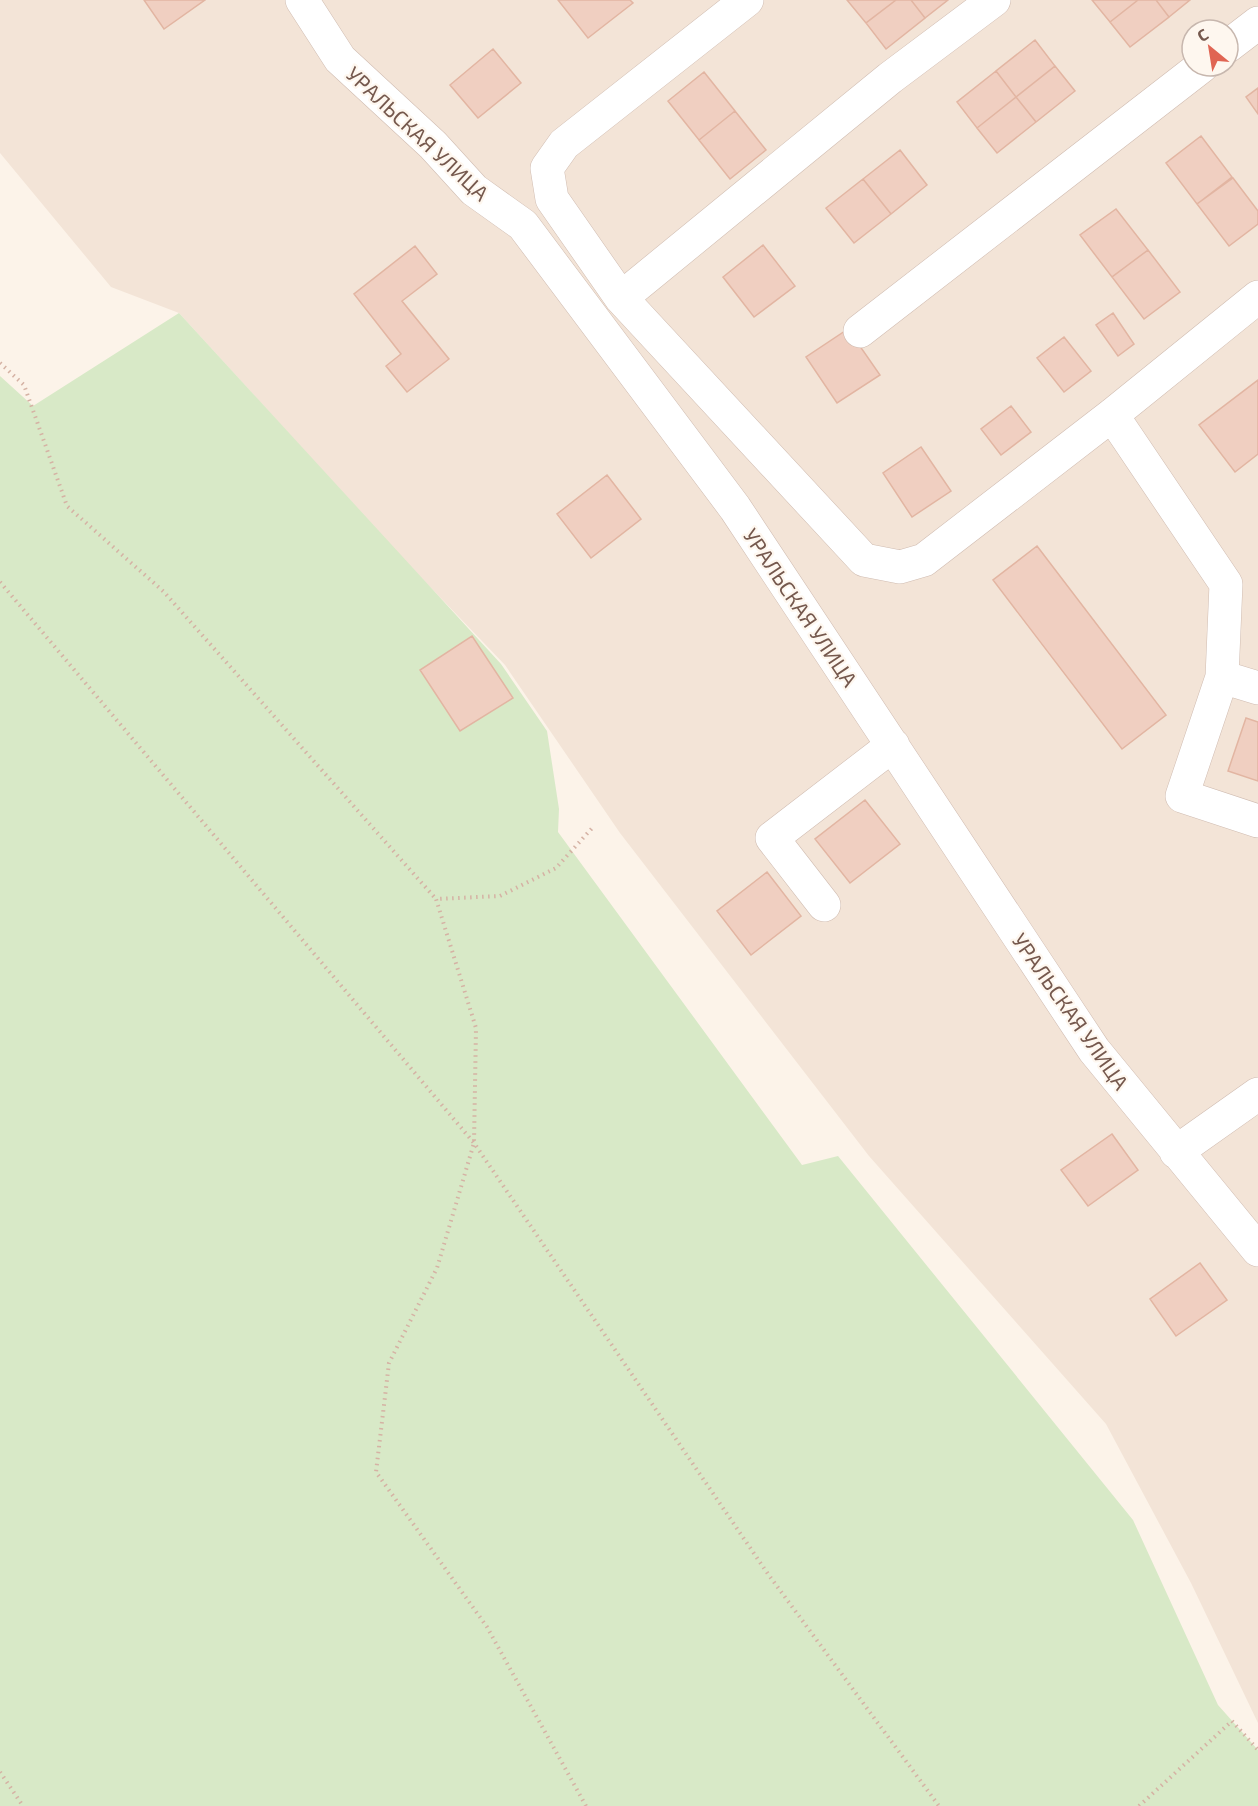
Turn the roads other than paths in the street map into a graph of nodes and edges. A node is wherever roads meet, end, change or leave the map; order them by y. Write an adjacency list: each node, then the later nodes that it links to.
1 (302, 0): 8 (street, УРАЛЬСКАЯ УЛИЦА)
2 (747, 0): 7 (street)
3 (994, 0): 10 (street)
4 (1258, 23): 5 (street)
5 (1240, 37)
6 (1187, 78): 11 (street)
7 (552, 199): 8 (street); 10 (street)
8 (523, 225): 15 (street, УРАЛЬСКАЯ УЛИЦА)
9 (1258, 297): 12 (street)
10 (621, 298): 12 (street)
11 (860, 331)
12 (1112, 415): 13 (street)
13 (1222, 677): 14 (street); 16 (street)
14 (1258, 688)
15 (893, 746): 17 (street); 19 (street, УРАЛЬСКАЯ УЛИЦА)
16 (1258, 821)
17 (824, 905)
18 (1258, 1094): 19 (street)
19 (1176, 1152): 20 (street, УРАЛЬСКАЯ УЛИЦА)
20 (1258, 1250)

